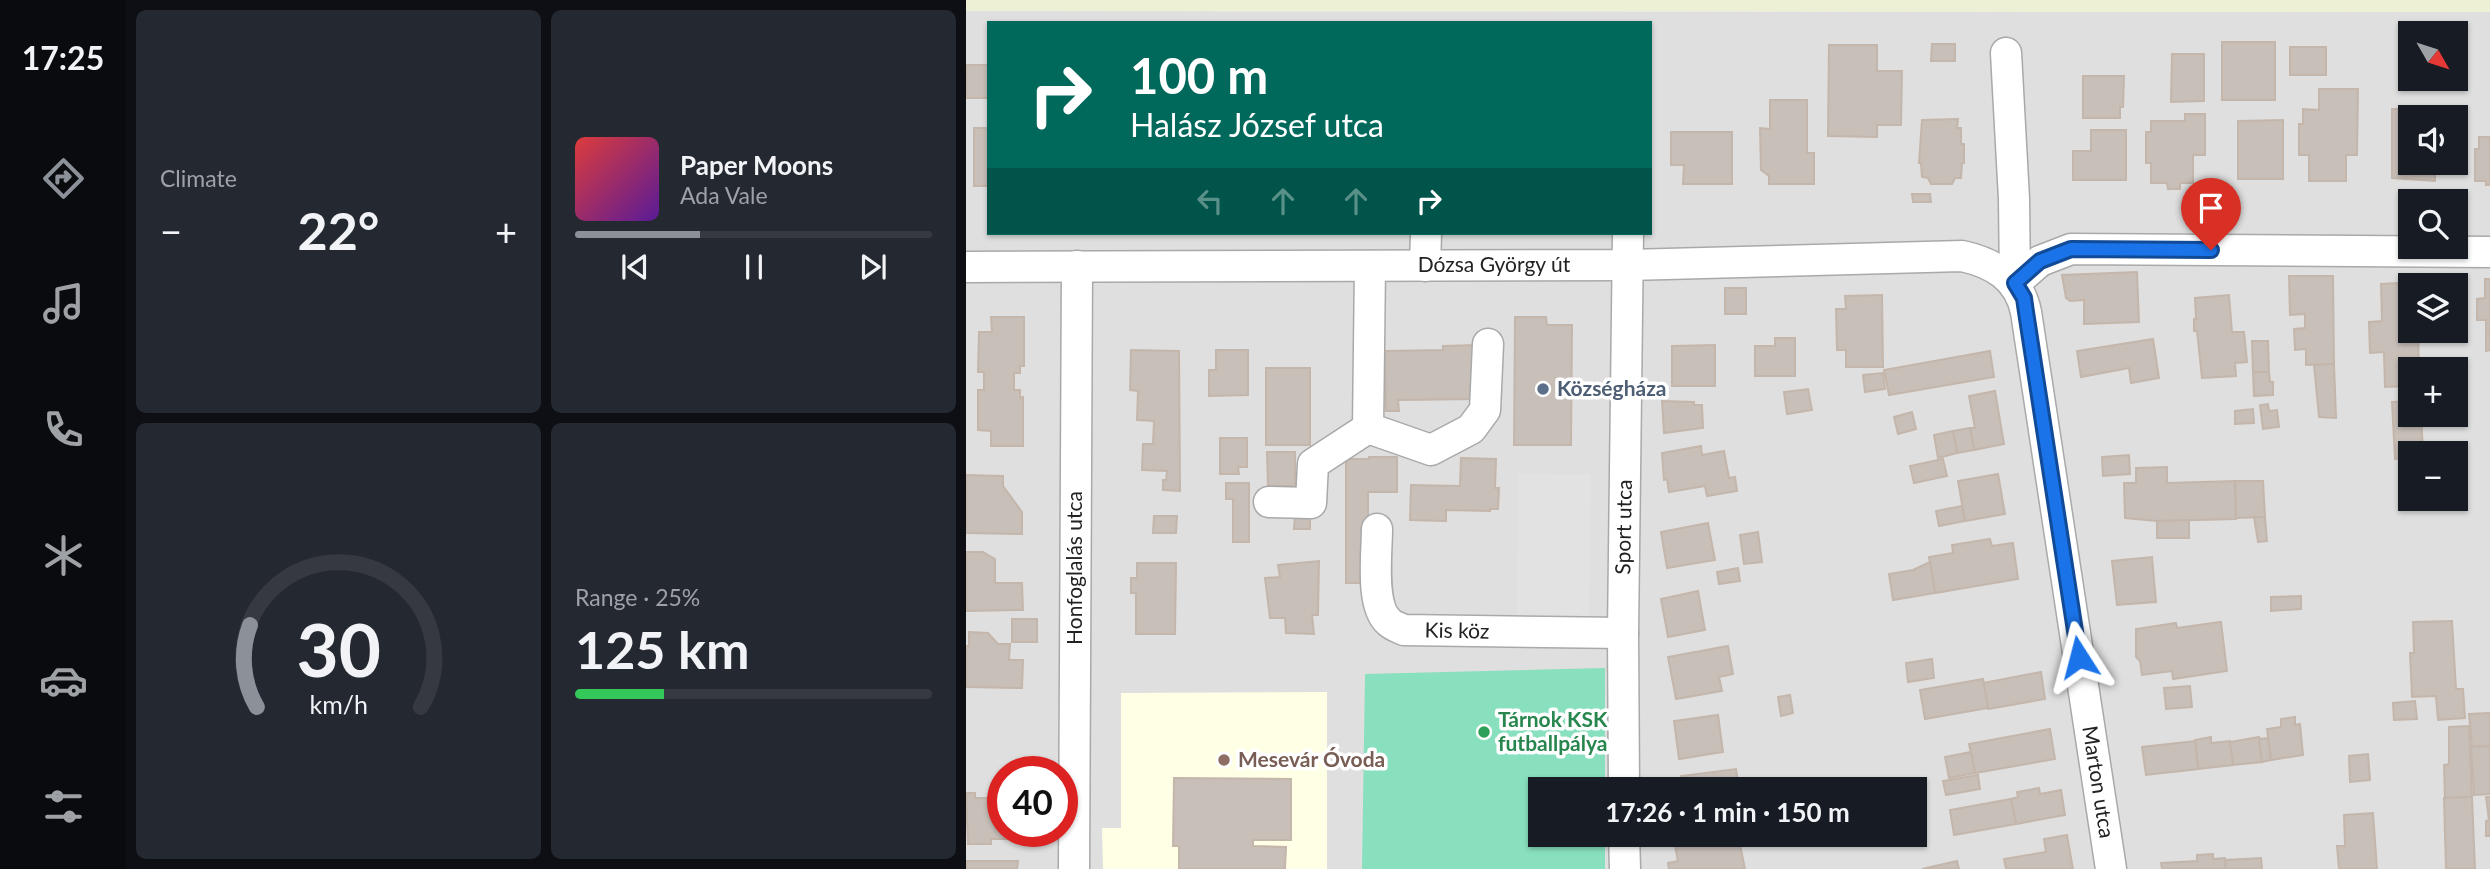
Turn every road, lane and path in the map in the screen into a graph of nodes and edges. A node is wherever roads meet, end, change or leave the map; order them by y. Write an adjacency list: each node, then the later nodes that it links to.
1 (2006, 53): 10 (street, Marton utca)
2 (1426, 235): 6 (street)
3 (1628, 235): 7 (street, Sport utca)
4 (2490, 252): 10 (street)
5 (1370, 265): 6 (street, Dózsa György út); 8 (street, Dózsa György út); 12 (street)
6 (1425, 265): 7 (street, Dózsa György út)
7 (1628, 265): 10 (street, Dózsa György út); 15 (street, Sport utca)
8 (1077, 266): 9 (street, Dózsa György út); 18 (street, Honfoglalás utca)
9 (966, 267)
10 (2015, 283): 20 (street, Marton utca)
11 (1488, 344): 12 (street)
12 (1368, 428): 13 (street)
13 (1269, 502)
14 (1377, 529): 15 (street, Kis köz)
15 (1623, 633): 16 (street, Sport utca)
16 (1624, 777)
17 (1625, 847): 19 (street)
18 (1074, 869)
19 (1625, 869)
20 (2111, 869)

